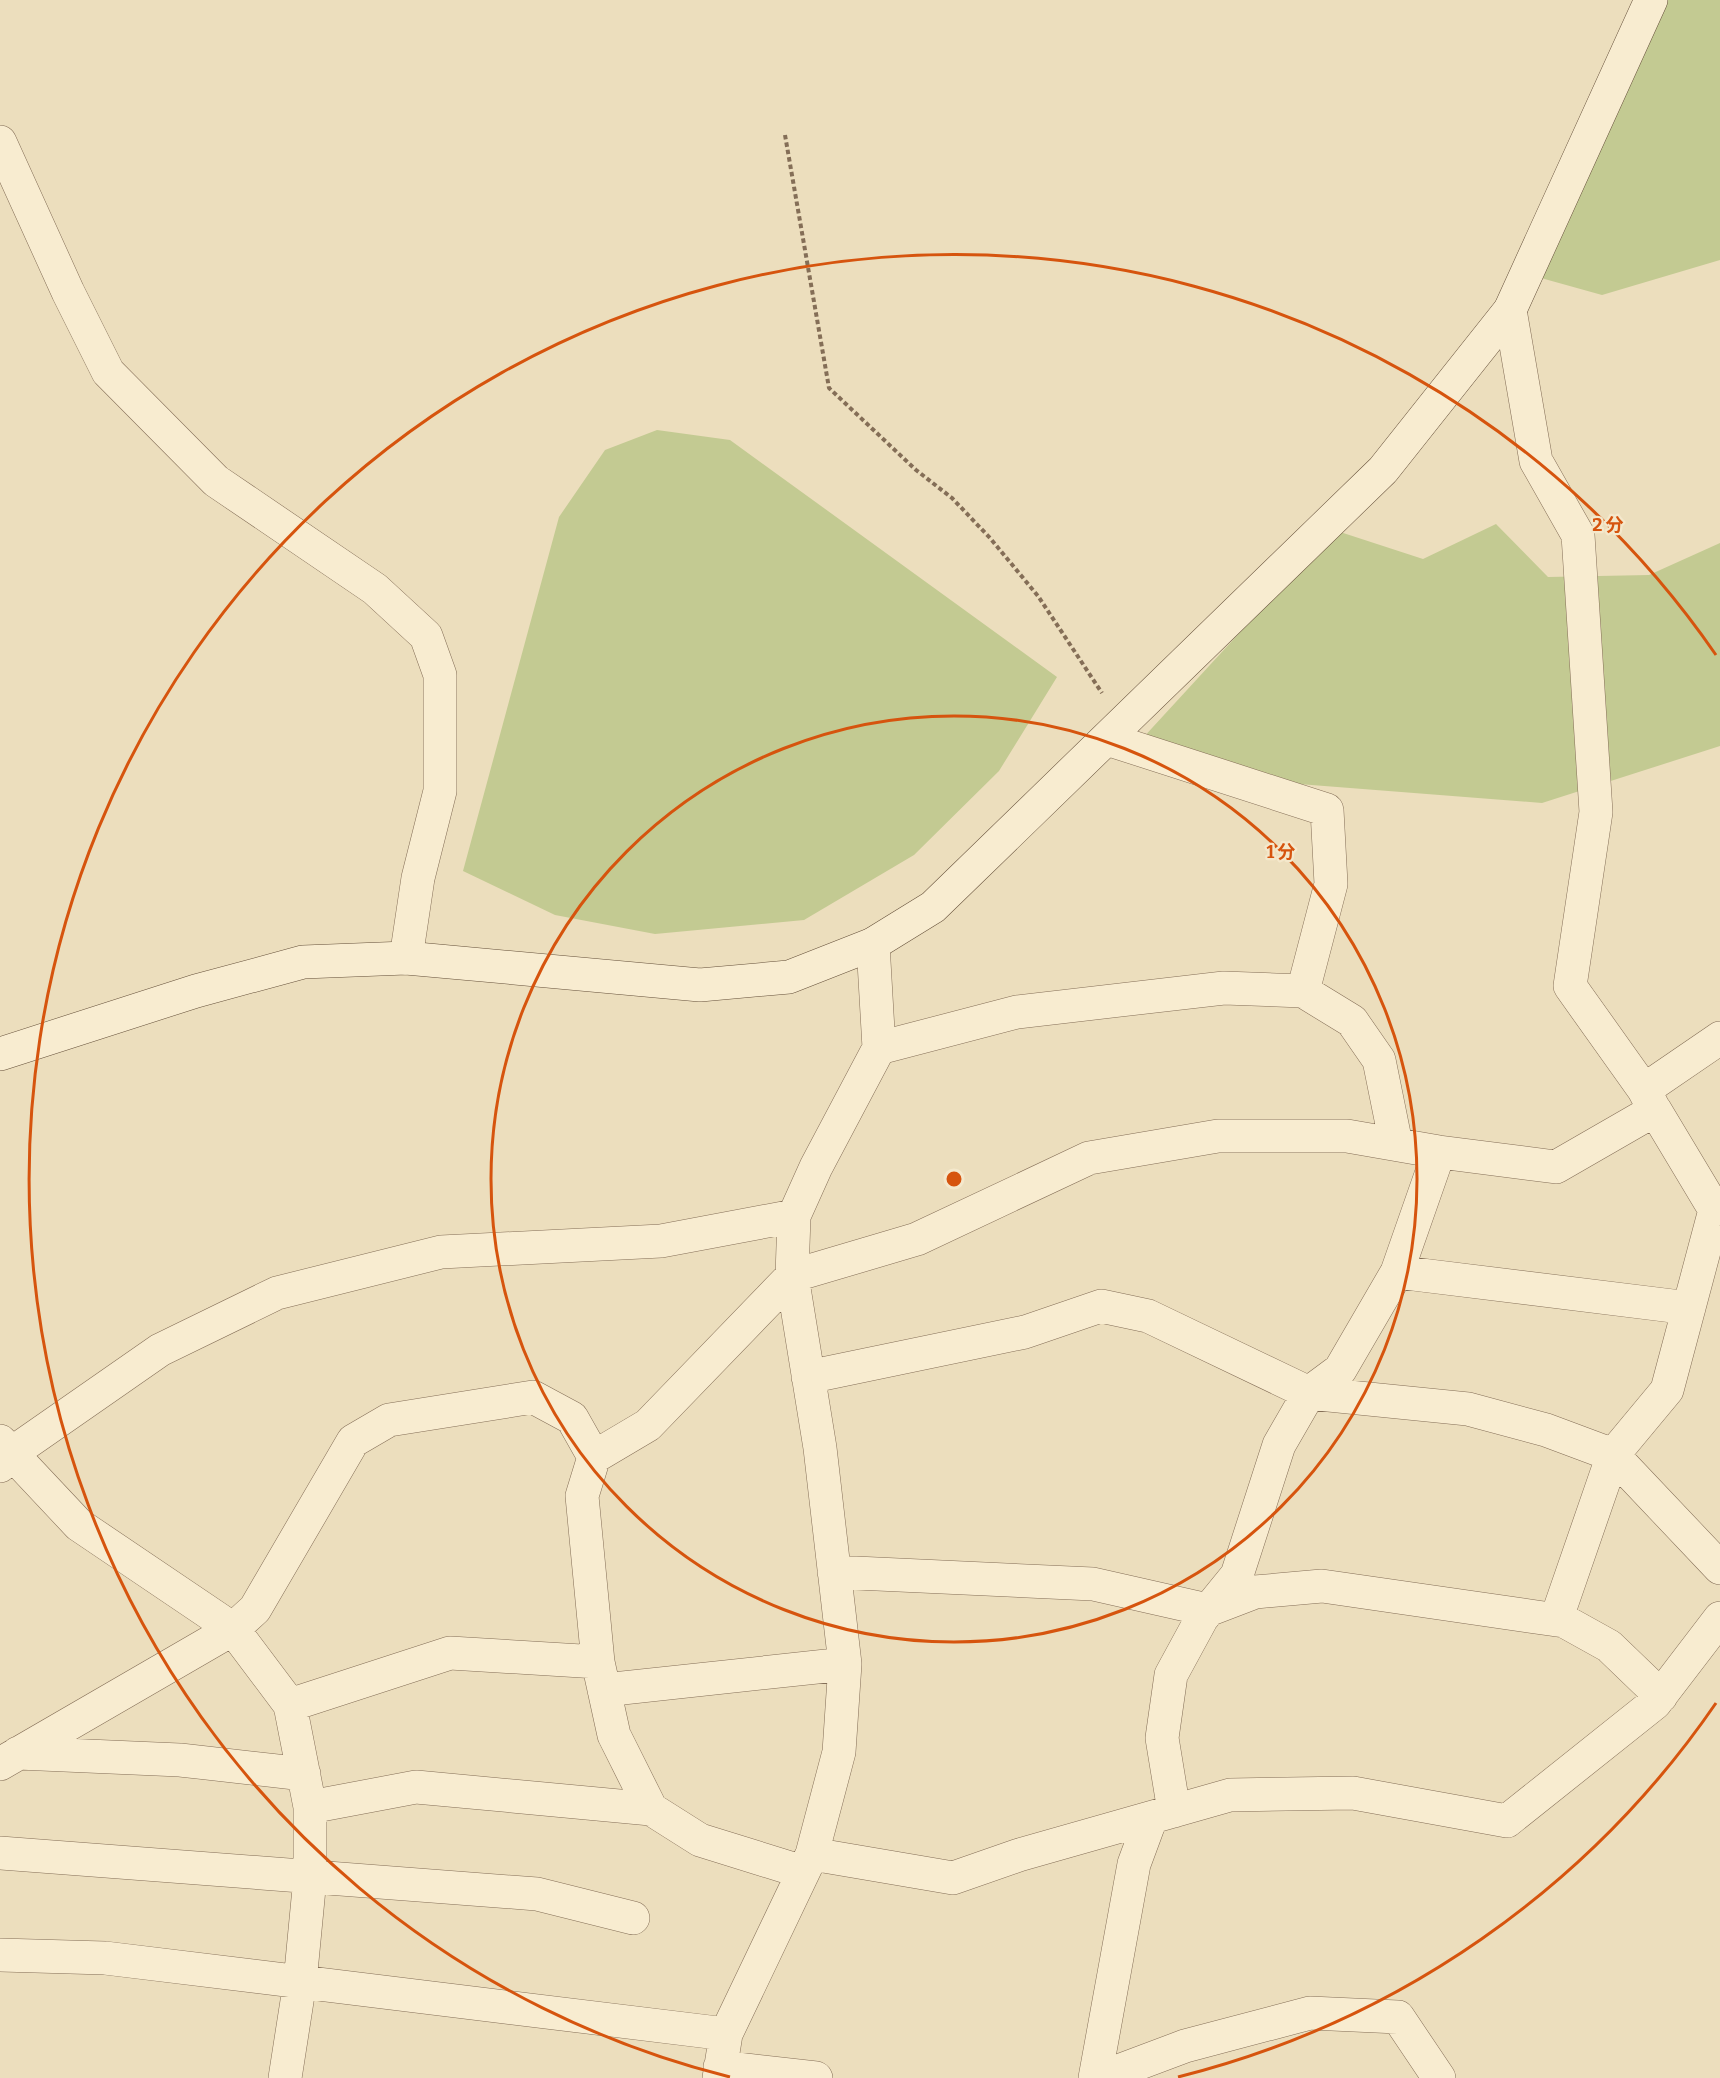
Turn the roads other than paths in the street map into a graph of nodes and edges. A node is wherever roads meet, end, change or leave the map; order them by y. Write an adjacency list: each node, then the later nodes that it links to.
1 (1651, 0): 3 (street)
2 (0, 142): 6 (street)
3 (1510, 309): 4 (street); 11 (street)
4 (1115, 731): 5 (street); 7 (street)
5 (873, 944): 6 (street); 9 (street)
6 (406, 958): 10 (street)
7 (1302, 991): 9 (street); 12 (street)
8 (1720, 1038): 11 (street)
9 (879, 1048): 15 (street)
10 (0, 1054)
11 (1649, 1100): 13 (street); 14 (street)
12 (1396, 1144): 13 (street); 17 (street)
13 (1439, 1152): 16 (street)
14 (1718, 1208): 18 (street)
15 (794, 1216): 17 (street); 22 (street)
16 (1397, 1272): 19 (street); 21 (street)
17 (792, 1276): 20 (street); 24 (street)
18 (1709, 1280): 19 (street)
19 (1689, 1308): 23 (street)
20 (808, 1377): 21 (street); 26 (street)
21 (1310, 1393): 23 (street); 27 (street)
22 (4, 1453): 30 (street)
23 (1614, 1455): 25 (street); 29 (street)
24 (594, 1457): 30 (street); 32 (street)
25 (1720, 1568)
26 (834, 1572): 27 (street); 31 (street)
27 (1208, 1610): 29 (street); 39 (street)
28 (1720, 1618): 33 (street)
29 (1556, 1620): 33 (street)
30 (233, 1629): 34 (street); 35 (street)
31 (845, 1664): 32 (street); 41 (street)
32 (601, 1676): 34 (street); 38 (street)
33 (1661, 1696): 39 (street)
34 (290, 1705): 36 (street)
35 (9, 1759): 36 (street)
36 (304, 1774): 37 (street)
37 (310, 1806): 38 (street); 42 (street)
38 (651, 1809): 41 (street)
39 (1163, 1814): 41 (street); 50 (street)
40 (0, 1853): 42 (street)
41 (807, 1863): 46 (street)
42 (310, 1878): 43 (street); 45 (street)
43 (633, 1918)
44 (0, 1955): 45 (street)
45 (300, 1982): 46 (street); 48 (street)
46 (726, 2034): 47 (street)
47 (720, 2073): 49 (street)
48 (285, 2078)
49 (816, 2078)
50 (1095, 2078)
51 (1100, 2078): 52 (street)
52 (1439, 2078)

